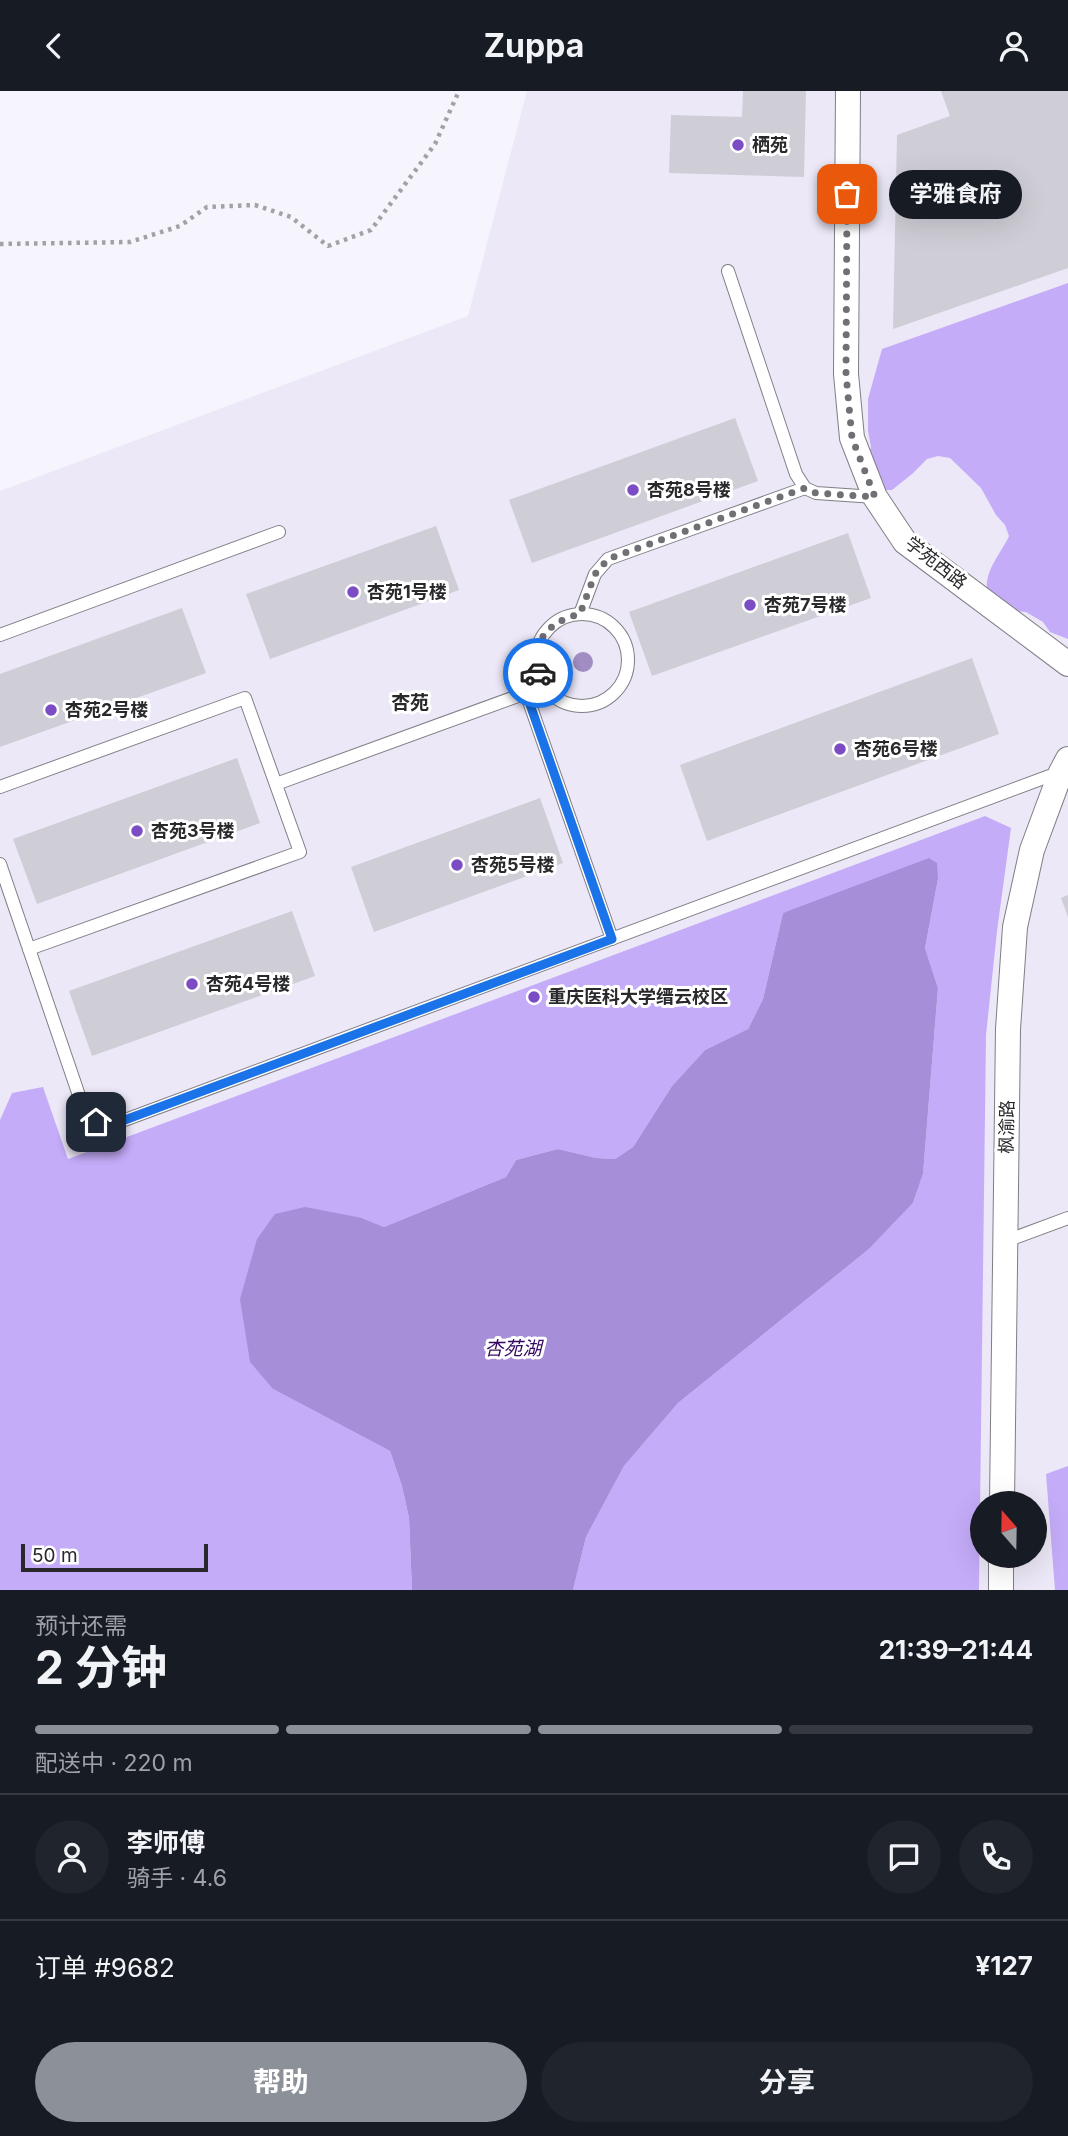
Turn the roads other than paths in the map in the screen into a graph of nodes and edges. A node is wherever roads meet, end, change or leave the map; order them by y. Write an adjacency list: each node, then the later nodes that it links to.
1 (848, 91): 4 (street, 学苑西路)
2 (728, 271): 3 (lane)
3 (805, 488): 4 (lane); 6 (lane)
4 (875, 497): 8 (street, 学苑西路)
5 (279, 532): 7 (lane)
6 (580, 614): 9 (lane); 9 (lane)
7 (0, 635)
8 (1068, 664)
9 (540, 681): 10 (lane)
10 (526, 693): 12 (lane); 15 (lane)
11 (1064, 766): 15 (lane); 18 (street, 枫渝路)
12 (276, 784): 13 (lane); 16 (lane)
13 (0, 787)
14 (0, 864): 16 (lane)
15 (612, 939): 16 (lane)
16 (29, 949)
17 (1068, 1219): 18 (lane)
18 (1006, 1241): 19 (street, 枫渝路)
19 (1002, 1491)
20 (1001, 1568): 21 (street)
21 (1001, 1590)

